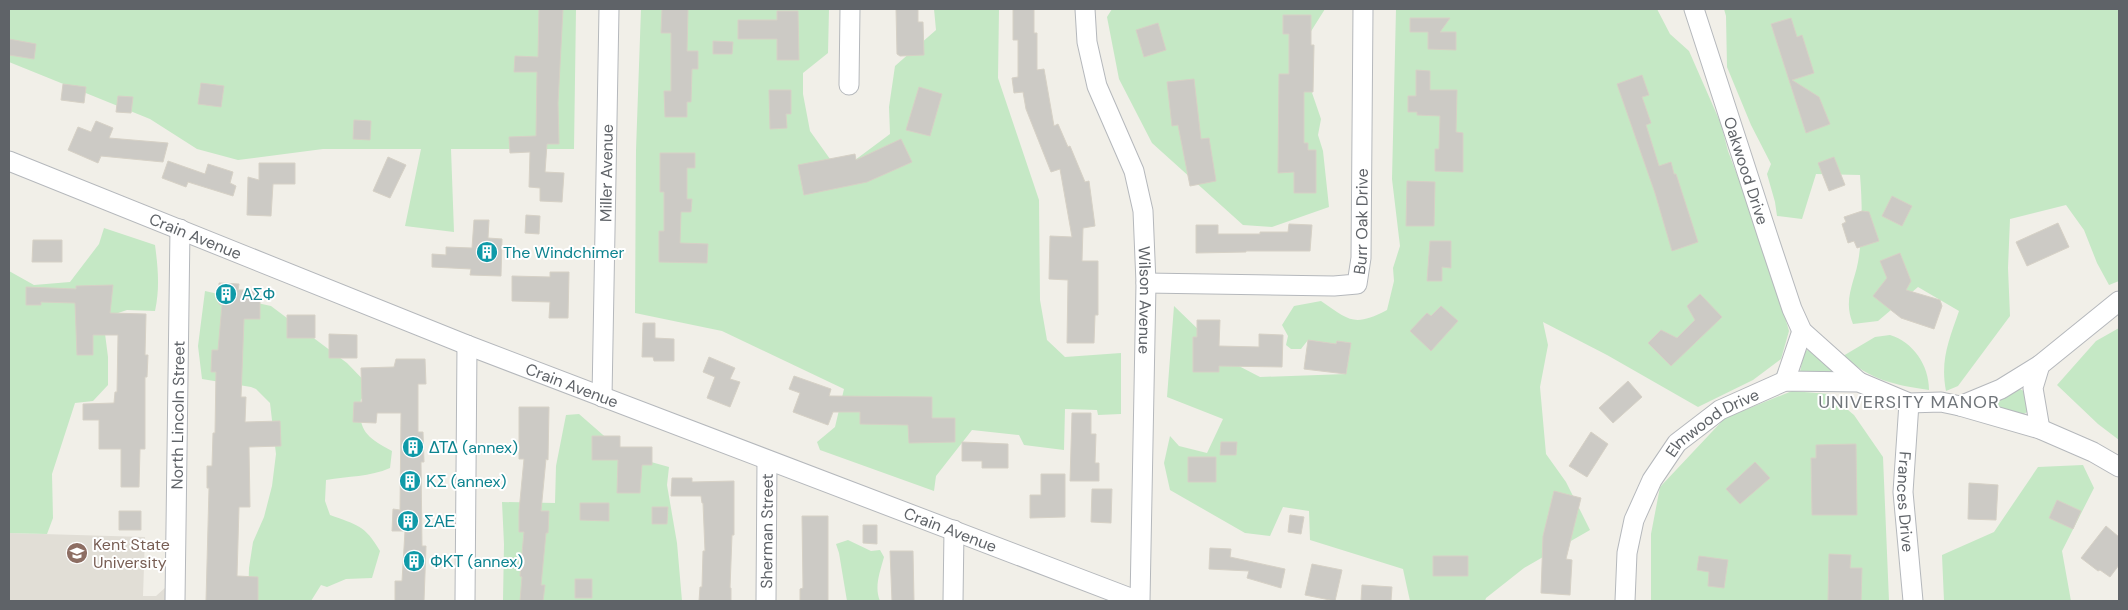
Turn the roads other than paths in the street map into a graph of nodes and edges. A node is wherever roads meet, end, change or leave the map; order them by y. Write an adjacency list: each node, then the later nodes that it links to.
1 (609, 9): 16 (street, Miller Avenue)
2 (850, 9): 6 (street)
3 (1085, 9): 9 (street, Wilson Avenue)
4 (1364, 9): 9 (street, Burr Oak Drive)
5 (1694, 9): 11 (street, Oakwood Drive)
6 (849, 85)
7 (9, 161): 8 (street, Crain Avenue)
8 (180, 229): 12 (street, Crain Avenue); 23 (street, North Lincoln Street)
9 (1146, 283): 27 (street, Wilson Avenue)
10 (2119, 301): 13 (street)
11 (1802, 331): 14 (street); 15 (street, Oakwood Drive)
12 (467, 345): 16 (street, Crain Avenue); 24 (street)
13 (2040, 365): 18 (street); 19 (street)
14 (1785, 381): 15 (street, Elmwood Drive); 28 (street, Elmwood Drive)
15 (1859, 382): 17 (street, Elmwood Drive)
16 (602, 397): 20 (street, Crain Avenue)
17 (1909, 403): 18 (street); 29 (street, Frances Drive)
18 (1960, 406): 19 (street)
19 (2040, 428): 21 (street)
20 (767, 460): 22 (street, Crain Avenue); 25 (street, Sherman Street)
21 (2119, 468)
22 (954, 530): 26 (street); 27 (street, Crain Avenue)
23 (175, 601)
24 (465, 601)
25 (766, 601)
26 (953, 601)
27 (1139, 601)
28 (1625, 601)
29 (1913, 601)

